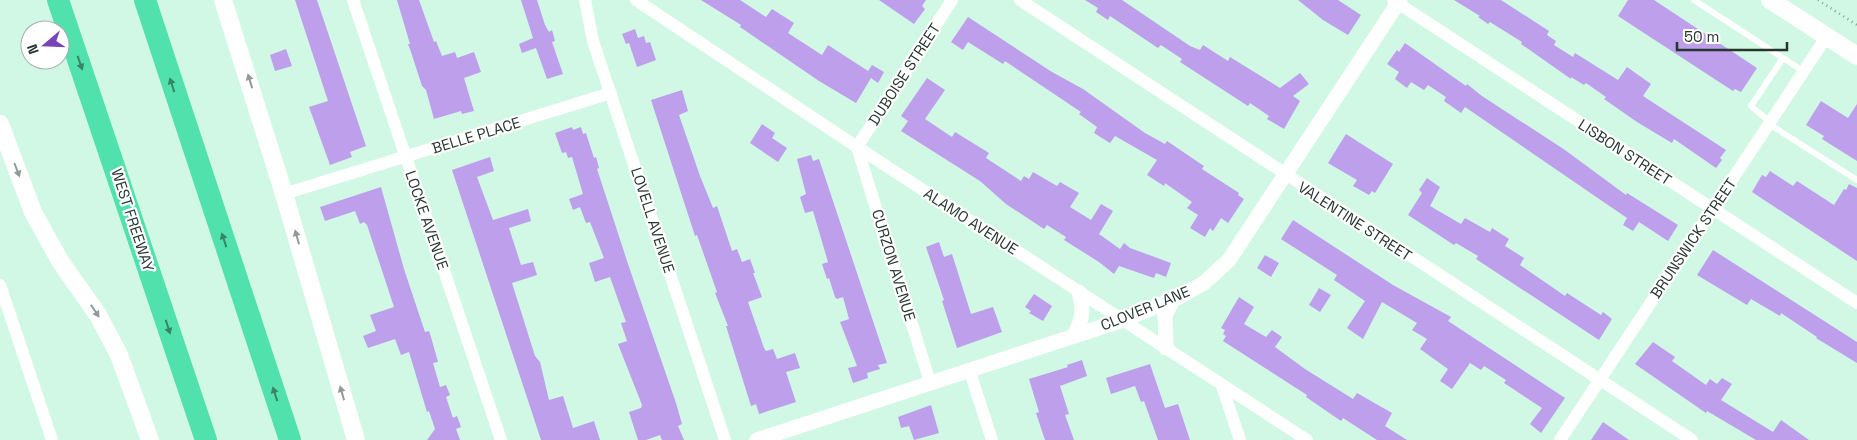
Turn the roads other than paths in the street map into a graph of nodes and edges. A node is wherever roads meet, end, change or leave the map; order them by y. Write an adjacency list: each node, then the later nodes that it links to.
1 (58, 0): 38 (highway, WEST FREEWAY, one-way to 38)
2 (223, 0): 23 (main road, one-way to 2)
3 (354, 0): 20 (street, LOCKE AVENUE)
4 (585, 0): 16 (street, LOVELL AVENUE)
5 (636, 0): 19 (street, ALAMO AVENUE)
6 (952, 0): 19 (street, DUBOISE STREET)
7 (1020, 0): 21 (street, VALENTINE STREET)
8 (1694, 0): 14 (lane)
9 (1770, 0): 12 (main road)
10 (1397, 1): 21 (street, CLOVER LANE); 24 (street, LISBON STREET)
11 (146, 3): 39 (highway, one-way to 11)
12 (1827, 36): 13 (main road); 15 (street, BRUNSWICK STREET)
13 (1857, 56)
14 (1783, 58): 15 (lane); 17 (lane)
15 (1803, 71): 17 (street, BRUNSWICK STREET)
16 (611, 93): 20 (street, BELLE PLACE); 42 (street, LOVELL AVENUE)
17 (1770, 123): 22 (lane); 24 (street, BRUNSWICK STREET)
18 (0, 124): 36 (main road, one-way to 36)
19 (857, 147): 26 (street, ALAMO AVENUE); 34 (street, CURZON AVENUE)
20 (406, 156): 23 (street, BELLE PLACE); 41 (street, LOCKE AVENUE)
21 (1285, 175): 27 (street, CLOVER LANE); 33 (street, VALENTINE STREET)
22 (1857, 180)
23 (284, 194): 40 (main road, one-way to 23)
24 (1713, 209): 28 (street, LISBON STREET); 33 (street, BRUNSWICK STREET)
25 (0, 288): 37 (street)
26 (1080, 292): 29 (street, ALAMO AVENUE); 30 (street)
27 (1172, 300): 29 (street, CLOVER LANE); 31 (street)
28 (1857, 303)
29 (1123, 320): 30 (street, CLOVER LANE); 31 (street, ALAMO AVENUE)
30 (1074, 335): 32 (street, CLOVER LANE)
31 (1166, 348): 35 (street, ALAMO AVENUE)
32 (968, 369): 34 (street, CLOVER LANE); 44 (street)
33 (1600, 380): 47 (street, BRUNSWICK STREET); 48 (street, VALENTINE STREET)
34 (930, 382): 43 (street, CLOVER LANE)
35 (1222, 386): 45 (street); 46 (street, ALAMO AVENUE)
36 (150, 437)
37 (52, 440)
38 (206, 440)
39 (290, 440)
40 (356, 440)
41 (501, 440)
42 (725, 440)
43 (757, 440)
44 (992, 440)
45 (1240, 440)
46 (1307, 440)
47 (1560, 440)
48 (1692, 440)

